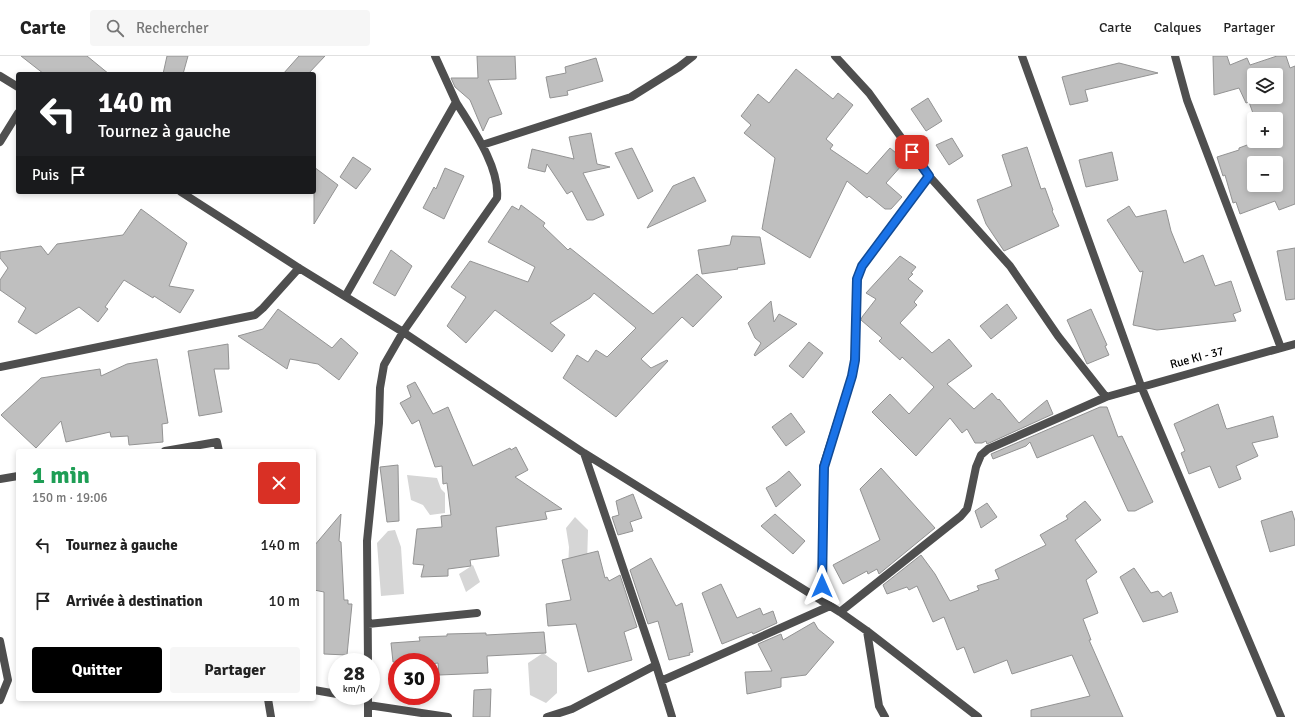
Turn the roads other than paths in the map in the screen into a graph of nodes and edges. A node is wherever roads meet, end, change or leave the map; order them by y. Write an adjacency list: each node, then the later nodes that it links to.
1 (435, 56): 8 (street)
2 (693, 56): 11 (street)
3 (835, 56): 12 (street)
4 (1022, 56): 20 (street)
5 (1175, 56): 18 (street)
6 (0, 76): 7 (street)
7 (16, 86)
8 (456, 102): 11 (street); 15 (street)
9 (16, 116): 10 (street)
10 (0, 142)
11 (482, 145): 16 (street)
12 (929, 176): 21 (street); 27 (street)
13 (184, 194): 14 (street)
14 (299, 268): 15 (street); 19 (street)
15 (346, 295): 16 (street)
16 (403, 332): 24 (street); 31 (street)
17 (1295, 344): 18 (street, Rue KI - 37)
18 (1281, 348): 20 (street, Rue KI - 37)
19 (0, 367)
20 (1141, 386): 21 (street, Rue KI - 37); 50 (street)
21 (1106, 397): 29 (street, Rue KI - 37)
22 (177, 449): 23 (street)
23 (219, 449)
24 (584, 453): 27 (street); 35 (street)
25 (16, 476): 26 (street)
26 (0, 480)
27 (822, 601): 28 (street)
28 (830, 606): 29 (street); 36 (street)
29 (840, 612): 32 (street)
30 (477, 613): 31 (street)
31 (368, 624): 34 (street)
32 (867, 631): 48 (street); 49 (street)
33 (0, 641): 39 (street)
34 (368, 653)
35 (656, 665): 36 (street); 46 (street)
36 (661, 681): 47 (street)
37 (316, 690): 38 (street)
38 (328, 692)
39 (0, 700)
40 (268, 701): 43 (street)
41 (380, 703): 45 (street)
42 (368, 705): 44 (street)
43 (271, 717)
44 (368, 717)
45 (448, 717)
46 (547, 717)
47 (672, 717)
48 (885, 717)
49 (978, 717)
50 (1281, 717)

